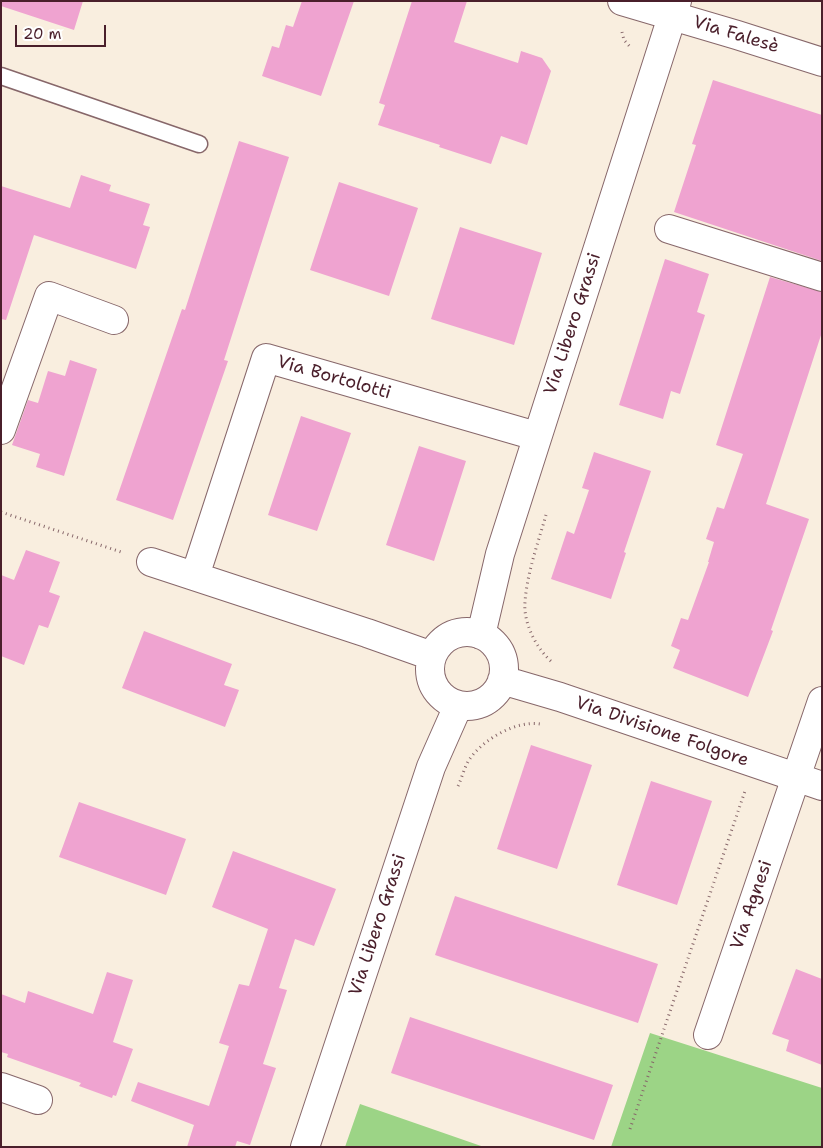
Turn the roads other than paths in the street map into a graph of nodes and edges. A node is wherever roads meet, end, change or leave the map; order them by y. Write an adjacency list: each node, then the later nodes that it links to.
1 (625, 2): 2 (street, Via Falesè)
2 (675, 8): 3 (street, Via Falesè); 10 (street, Via Libero Grassi)
3 (822, 62)
4 (1, 76): 5 (lane)
5 (199, 144)
6 (669, 229): 7 (street)
7 (822, 277)
8 (114, 320): 9 (street)
9 (1, 430)
10 (536, 436): 12 (street, Via Bortolotti); 13 (street, Via Libero Grassi)
11 (151, 562): 12 (street)
12 (195, 576): 14 (street)
13 (482, 635): 14 (street); 15 (street)
14 (432, 656): 17 (street)
15 (502, 680): 17 (street); 18 (street, Via Divisione Folgore)
16 (822, 701): 18 (street, Via Agnesi)
17 (458, 706): 23 (street, Via Libero Grassi)
18 (796, 776): 19 (street, Via Divisione Folgore); 20 (street, Via Agnesi)
19 (822, 786)
20 (708, 1035)
21 (1, 1087): 22 (street)
22 (38, 1100)
23 (305, 1147)

